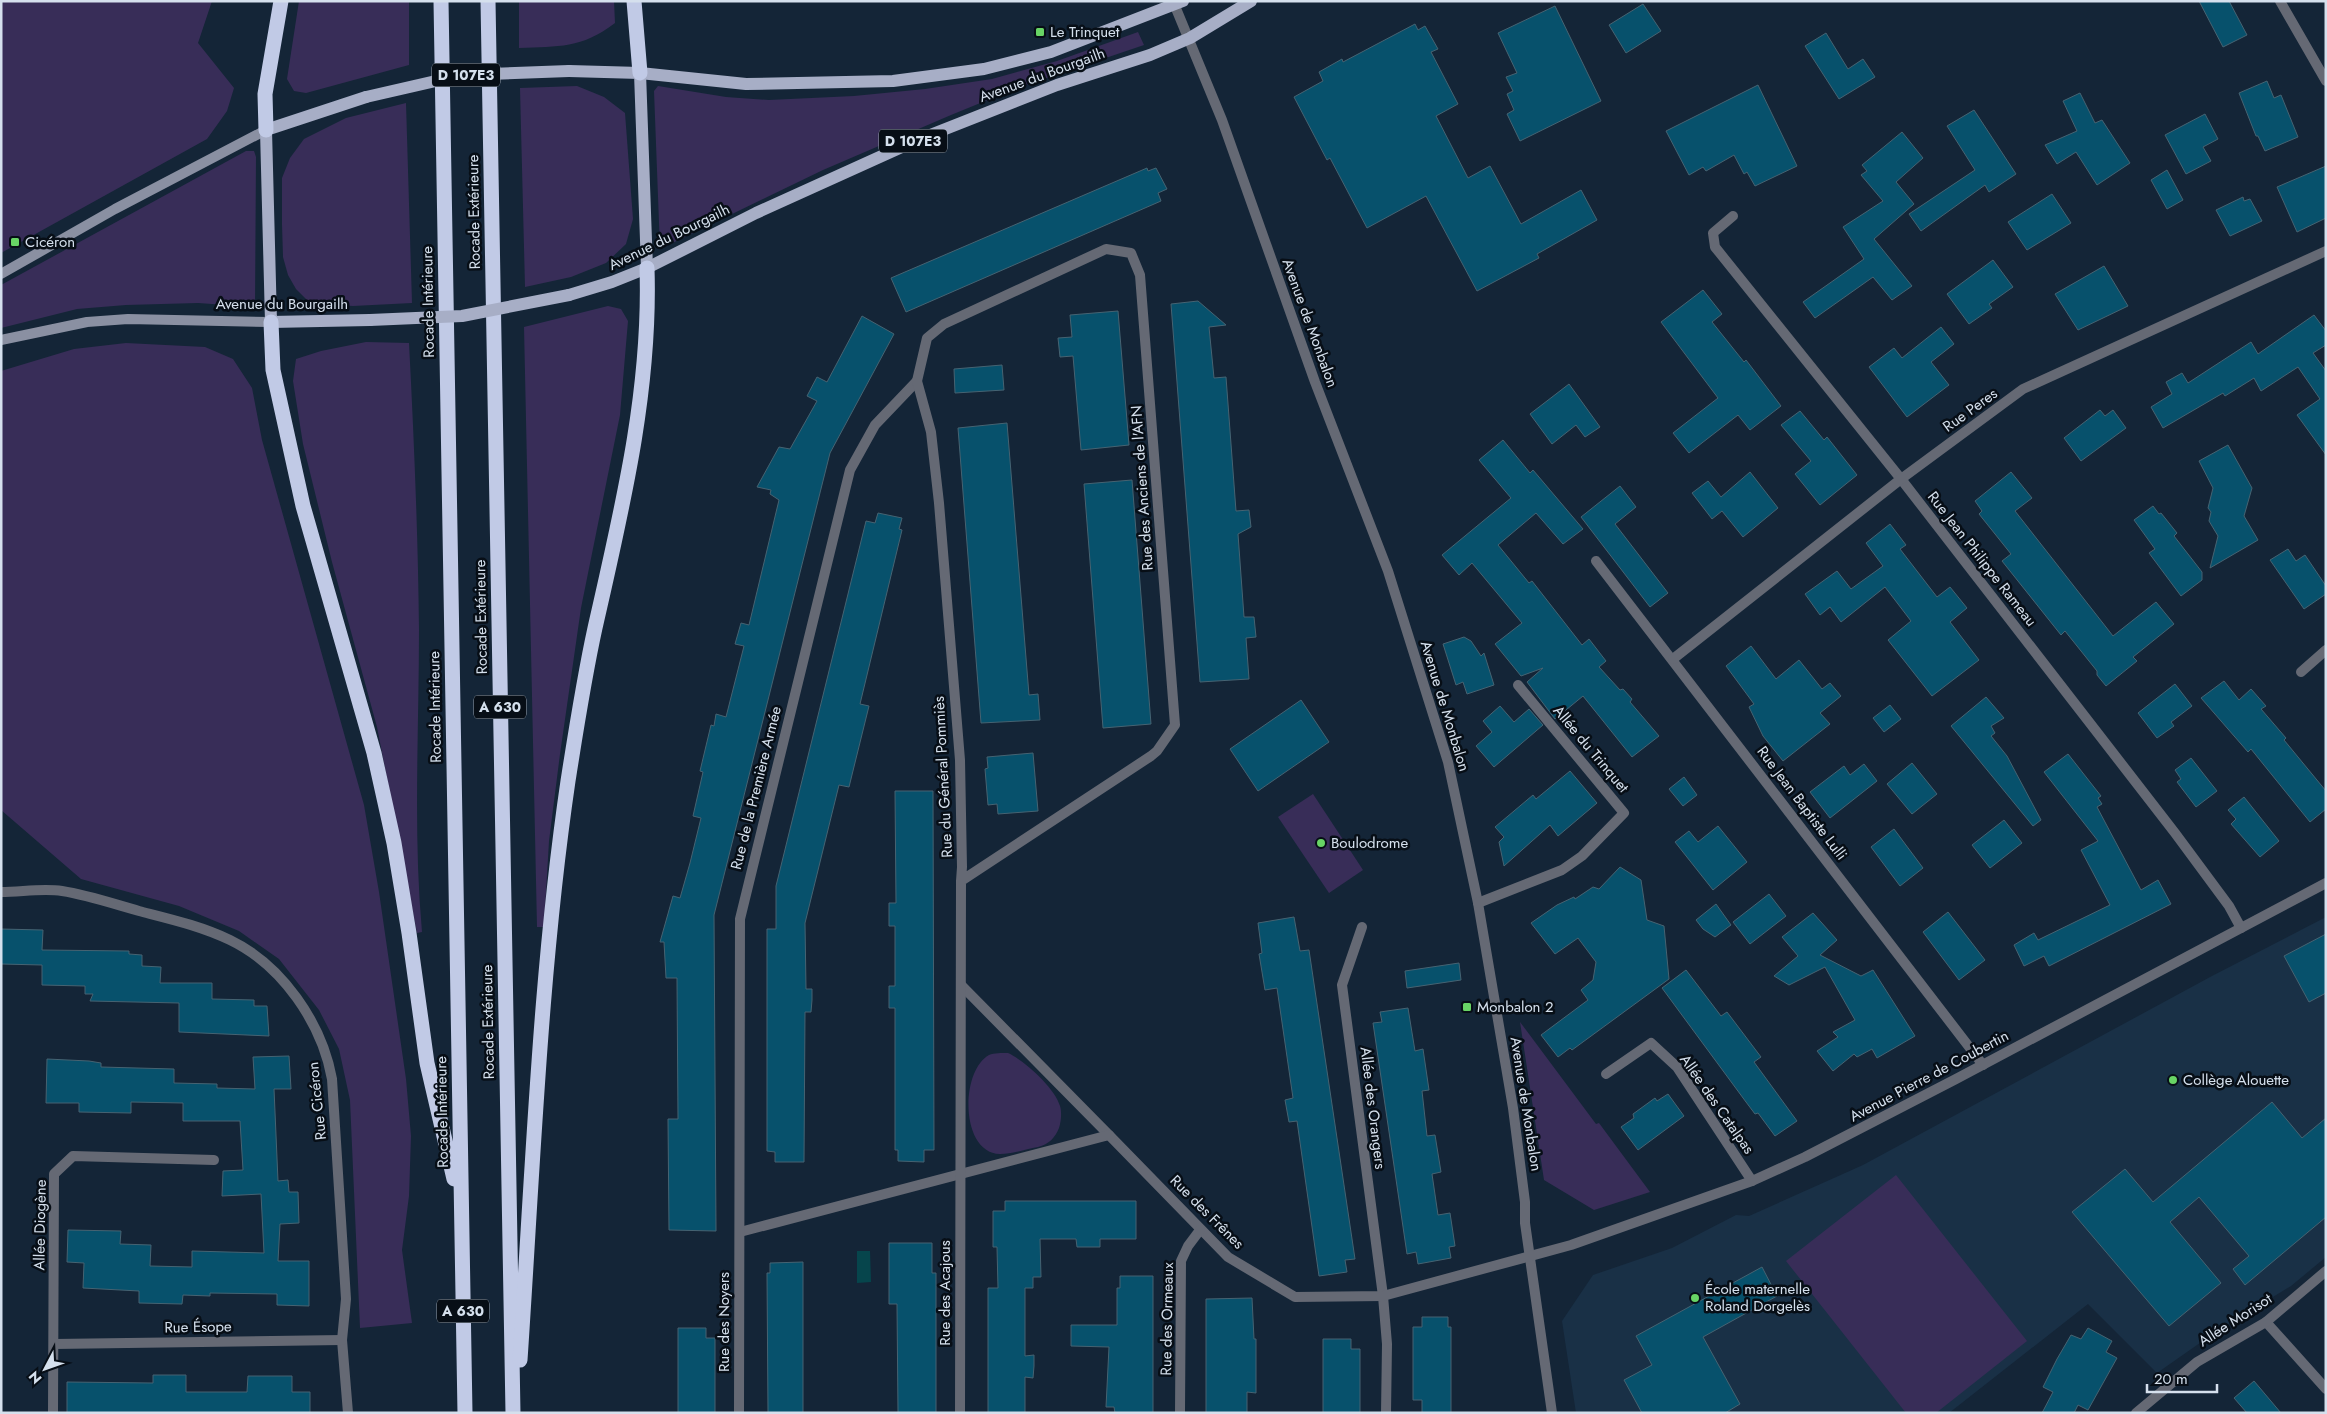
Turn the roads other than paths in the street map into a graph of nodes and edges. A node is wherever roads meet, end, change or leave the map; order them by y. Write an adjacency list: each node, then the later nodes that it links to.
1 (281, 1): 11 (highway)
2 (441, 1): 38 (highway, Rocade Intérieure / A 630)
3 (488, 1): 51 (highway, Rocade Extérieure / A 630)
4 (634, 1): 9 (highway)
5 (1251, 1): 8 (main road, Avenue du Bourgailh / D 107E3)
6 (2280, 1): 10 (street)
7 (1179, 3): 8 (street, Avenue de Monbalon); 9 (main road, Avenue du Bourgailh / D 107E3)
8 (1190, 38): 14 (main road, Avenue du Bourgailh / D 107E3); 28 (street, Avenue de Monbalon)
9 (640, 73): 11 (main road, Avenue du Bourgailh / D 107E3, bridge); 14 (main road)
10 (2326, 81)
11 (266, 130): 15 (main road, Avenue du Bourgailh / D 107E3); 16 (main road)
12 (1733, 216): 19 (street, Rue Jean Philippe Rameau)
13 (2326, 251): 19 (street, Rue Peres)
14 (647, 268): 16 (main road, Avenue du Bourgailh / D 107E3, bridge); 52 (highway)
15 (1, 274)
16 (271, 322): 17 (main road, Avenue du Bourgailh / D 107E3); 38 (highway)
17 (1, 340)
18 (918, 381): 25 (street, Rue du Général Pommiès); 25 (street, Rue des Anciens de l'AFN); 40 (street, Rue de la Première Armée)
19 (1901, 479): 22 (street, Rue Peres); 30 (street, Rue Jean Philippe Rameau)
20 (1596, 560): 22 (street, Rue Jean Baptiste Lulli)
21 (2326, 650): 23 (street)
22 (1673, 659): 32 (street, Rue Jean Baptiste Lulli)
23 (2301, 672)
24 (1518, 685): 28 (street, Allée du Trinquet)
25 (962, 881): 31 (street, Rue du Général Pommiès)
26 (2326, 883): 30 (street, Avenue Pierre de Coubertin)
27 (1, 892): 45 (street, Rue Cicéron)
28 (1478, 903): 41 (street, Avenue de Monbalon)
29 (1362, 927): 43 (street, Allée des Orangers)
30 (2241, 928): 32 (street, Avenue Pierre de Coubertin)
31 (961, 986): 34 (street, Rue des Frênes); 36 (street, Rue du Général Pommiès)
32 (1983, 1064): 37 (street, Avenue Pierre de Coubertin)
33 (1606, 1074): 37 (street, Allée des Catalpas)
34 (1109, 1135): 36 (street); 39 (street, Rue des Frênes)
35 (214, 1160): 46 (street, Allée Diogène)
36 (960, 1174): 40 (street); 54 (street, Rue des Acajous)
37 (1752, 1181): 41 (street, Avenue Pierre de Coubertin)
38 (461, 1209): 50 (highway, Rocade Intérieure / A 630)
39 (1200, 1230): 43 (street, Rue des Frênes); 55 (street, Rue des Ormeaux)
40 (740, 1232): 53 (street, Rue des Noyers)
41 (1529, 1257): 43 (street, Rue des Frênes); 57 (street, Avenue de Monbalon)
42 (2326, 1271): 44 (street, Allée Morisot)
43 (1383, 1296): 56 (street, Allée des Orangers)
44 (2266, 1322): 47 (street); 58 (street, Allée Morisot)
45 (342, 1340): 46 (street, Rue Ésope); 49 (street, Rue Cicéron)
46 (54, 1344): 48 (street, Allée Diogène)
47 (2326, 1389)
48 (53, 1413)
49 (348, 1413)
50 (465, 1413)
51 (512, 1413)
52 (517, 1413)
53 (739, 1413)
54 (960, 1413)
55 (1180, 1413)
56 (1386, 1413)
57 (1552, 1413)
58 (2136, 1413)

